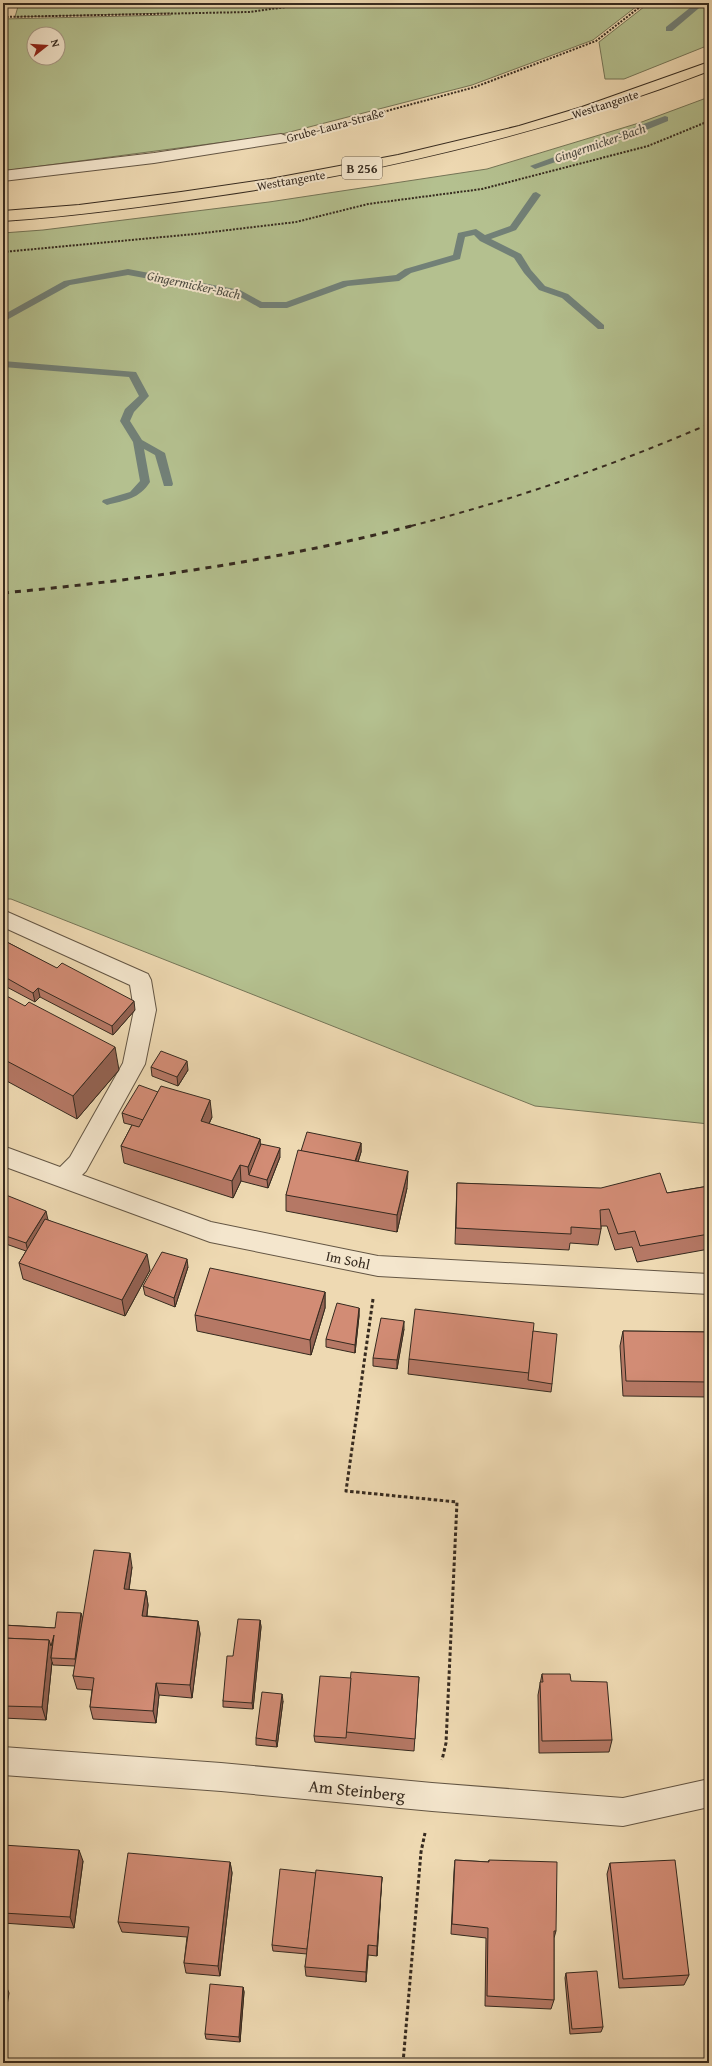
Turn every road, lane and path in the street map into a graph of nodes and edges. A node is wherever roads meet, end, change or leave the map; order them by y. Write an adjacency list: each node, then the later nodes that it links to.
1 (316, 3): 3 (path)
2 (645, 3): 6 (path, Grube-Laura-Straße)
3 (3, 17)
4 (709, 66): 8 (main road, Westtangente / B 256)
5 (709, 121): 9 (path)
6 (281, 140): 7 (street, Grube-Laura-Straße)
7 (3, 176)
8 (3, 216)
9 (3, 252)
10 (3, 918): 12 (street)
11 (3, 1156): 12 (street, Im Sohl)
12 (64, 1178): 13 (street, Im Sohl)
13 (378, 1266): 14 (street, Im Sohl); 17 (path)
14 (709, 1284)
15 (3, 1761): 17 (street, Am Steinberg)
16 (709, 1793): 17 (street, Am Steinberg)
17 (432, 1798): 18 (path)
18 (403, 2063)

